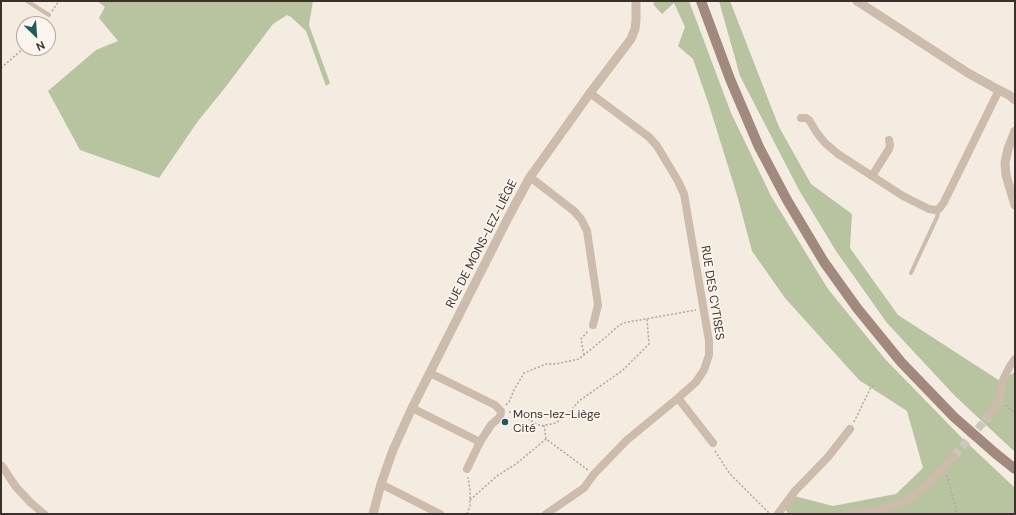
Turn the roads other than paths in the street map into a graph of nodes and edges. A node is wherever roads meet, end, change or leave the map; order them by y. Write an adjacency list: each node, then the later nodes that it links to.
1 (27, 1): 5 (lane)
2 (636, 1): 7 (street, RUE DE MONS-LEZ-LIÈGE)
3 (858, 1): 6 (street)
4 (702, 2): 29 (main road)
5 (49, 15)
6 (999, 90): 8 (street); 15 (street)
7 (590, 93): 13 (street, RUE DE MONS-LEZ-LIÈGE); 20 (street, RUE DES CYTISES)
8 (1015, 100)
9 (800, 118): 12 (street)
10 (1015, 131): 14 (street)
11 (889, 140): 12 (street)
12 (872, 176): 15 (street)
13 (530, 177): 17 (street); 19 (street, RUE DE MONS-LEZ-LIÈGE)
14 (1015, 206)
15 (937, 210): 16 (lane)
16 (911, 273)
17 (592, 325)
18 (1015, 359): 22 (street)
19 (430, 373): 21 (street, RUE DE MONS-LEZ-LIÈGE); 24 (street)
20 (678, 398): 25 (street); 34 (street, RUE DES CYTISES)
21 (412, 408): 24 (street); 30 (street, RUE DE MONS-LEZ-LIÈGE)
22 (989, 416)
23 (850, 429): 35 (street)
24 (480, 442): 28 (street)
25 (713, 443)
26 (954, 456): 36 (street)
27 (1, 467): 31 (street)
28 (466, 469)
29 (1015, 469)
30 (381, 484): 32 (street, RUE DE MONS-LEZ-LIÈGE); 33 (street)
31 (44, 514)
32 (372, 514)
33 (440, 514)
34 (546, 514)
35 (778, 514)
36 (848, 514)

